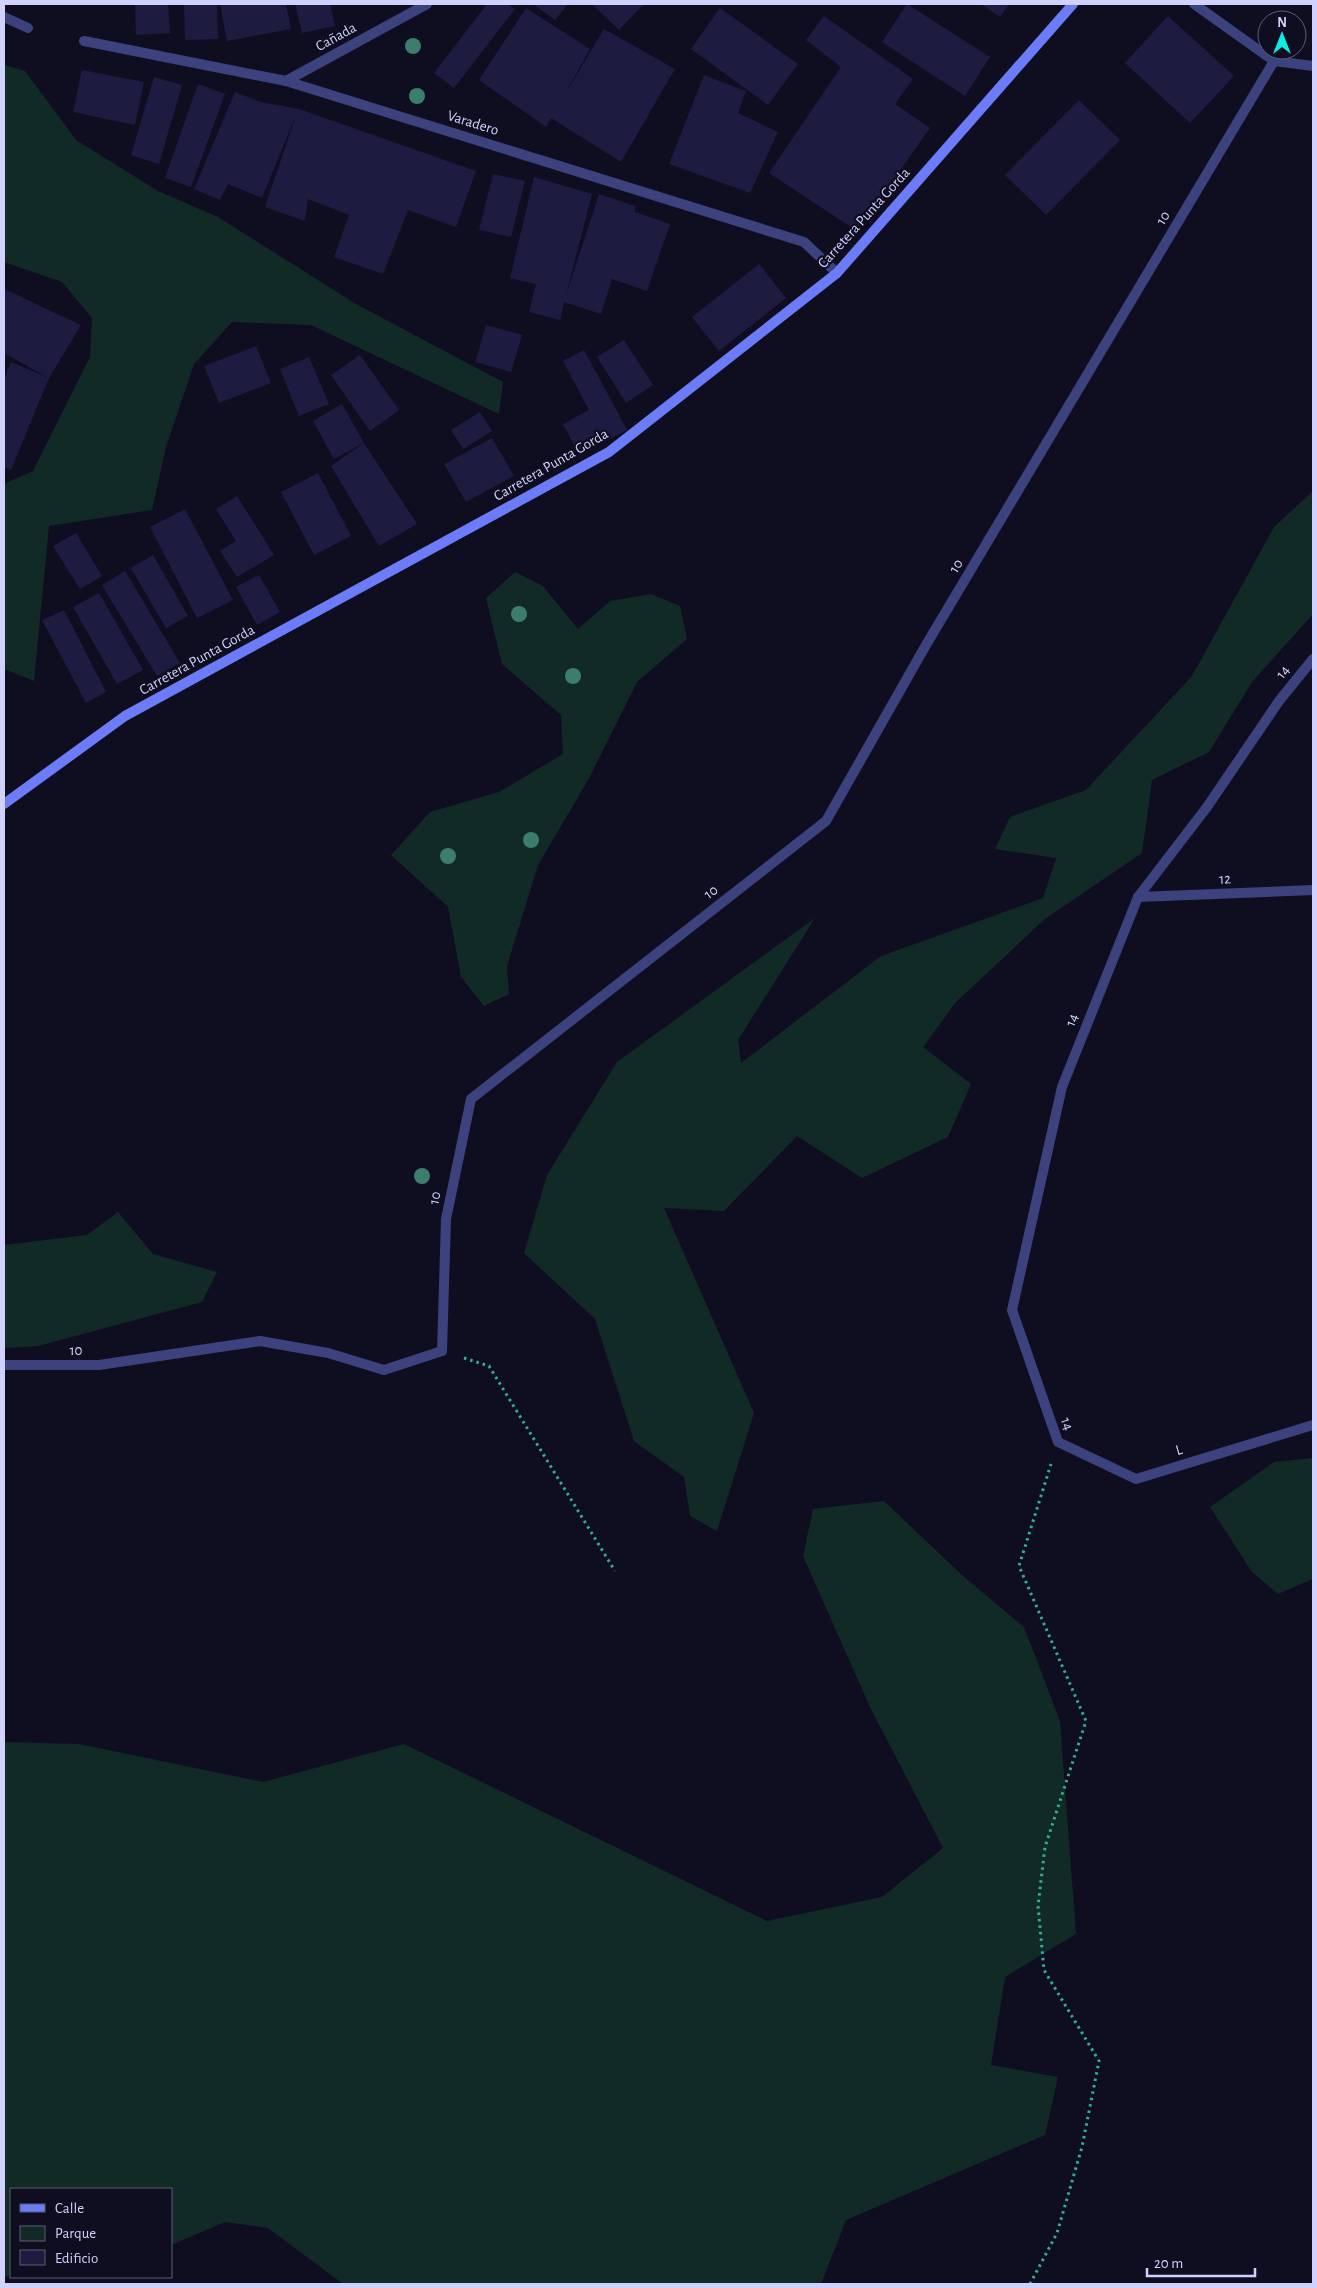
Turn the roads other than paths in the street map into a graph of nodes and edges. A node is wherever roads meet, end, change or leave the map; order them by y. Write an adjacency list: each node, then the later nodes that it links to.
1 (427, 4): 9 (street, Cañada)
2 (1073, 4): 10 (main road, Carretera Punta Gorda)
3 (1194, 4): 7 (street)
4 (4, 17): 5 (street)
5 (28, 28)
6 (84, 41): 9 (street, Varadero)
7 (1274, 61): 8 (street); 15 (street, 10)
8 (1313, 66)
9 (286, 81): 10 (street, Varadero)
10 (837, 273): 12 (main road, Carretera Punta Gorda)
11 (1313, 659): 14 (street, 14)
12 (4, 804)
13 (1313, 890): 14 (street, 12)
14 (1138, 897): 17 (street, 14)
15 (4, 1365)
16 (1313, 1425): 17 (street, L)
17 (1058, 1442)

